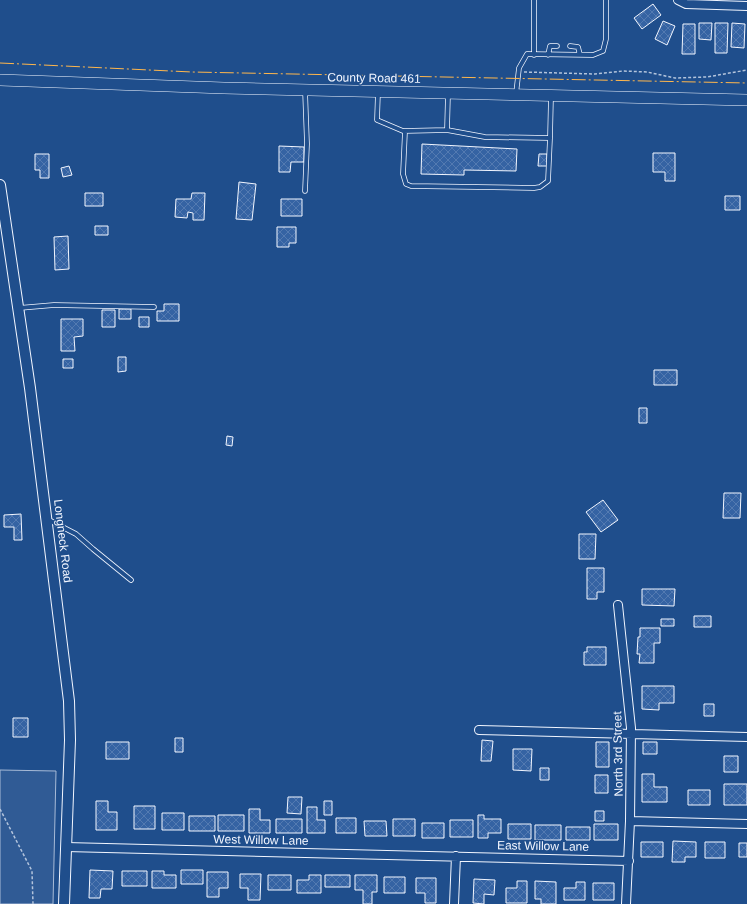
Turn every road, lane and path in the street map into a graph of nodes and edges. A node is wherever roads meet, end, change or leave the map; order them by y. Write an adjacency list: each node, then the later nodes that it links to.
1 (534, 0): 7 (lane)
2 (606, 0): 9 (lane)
3 (678, 0): 4 (street)
4 (747, 6)
5 (558, 46): 8 (lane)
6 (570, 46): 9 (lane)
7 (534, 55): 8 (lane); 11 (lane)
8 (548, 55): 9 (lane)
9 (580, 55)
10 (747, 70): 11 (path)
11 (518, 72): 16 (lane)
12 (0, 80): 13 (main road, County Road 461)
13 (305, 90): 14 (main road, County Road 461); 23 (lane)
14 (378, 91): 15 (main road, County Road 461); 20 (lane)
15 (448, 93): 16 (main road, County Road 461); 19 (lane)
16 (516, 95): 17 (main road, County Road 461)
17 (551, 96): 18 (main road, County Road 461); 21 (lane)
18 (747, 100)
19 (447, 130): 20 (lane); 21 (lane)
20 (405, 131): 21 (lane)
21 (550, 138)
22 (0, 185): 25 (street, Longneck Road)
23 (305, 191)
24 (154, 307): 25 (lane)
25 (18, 308): 26 (street, Longneck Road)
26 (47, 519): 27 (lane); 35 (street, Longneck Road)
27 (131, 580)
28 (618, 605): 30 (street, North 3rd Street)
29 (479, 730): 30 (street)
30 (631, 735): 31 (street); 33 (street, North 3rd Street)
31 (747, 737)
32 (0, 809): 38 (path)
33 (630, 821): 34 (street); 37 (street, North 3rd Street)
34 (747, 824)
35 (66, 847): 36 (street, West Willow Lane); 39 (street, Longneck Road)
36 (456, 856): 37 (street, East Willow Lane); 40 (street)
37 (629, 861): 41 (street, North 3rd Street)
38 (33, 904)
39 (64, 904)
40 (454, 904)
41 (626, 904)

